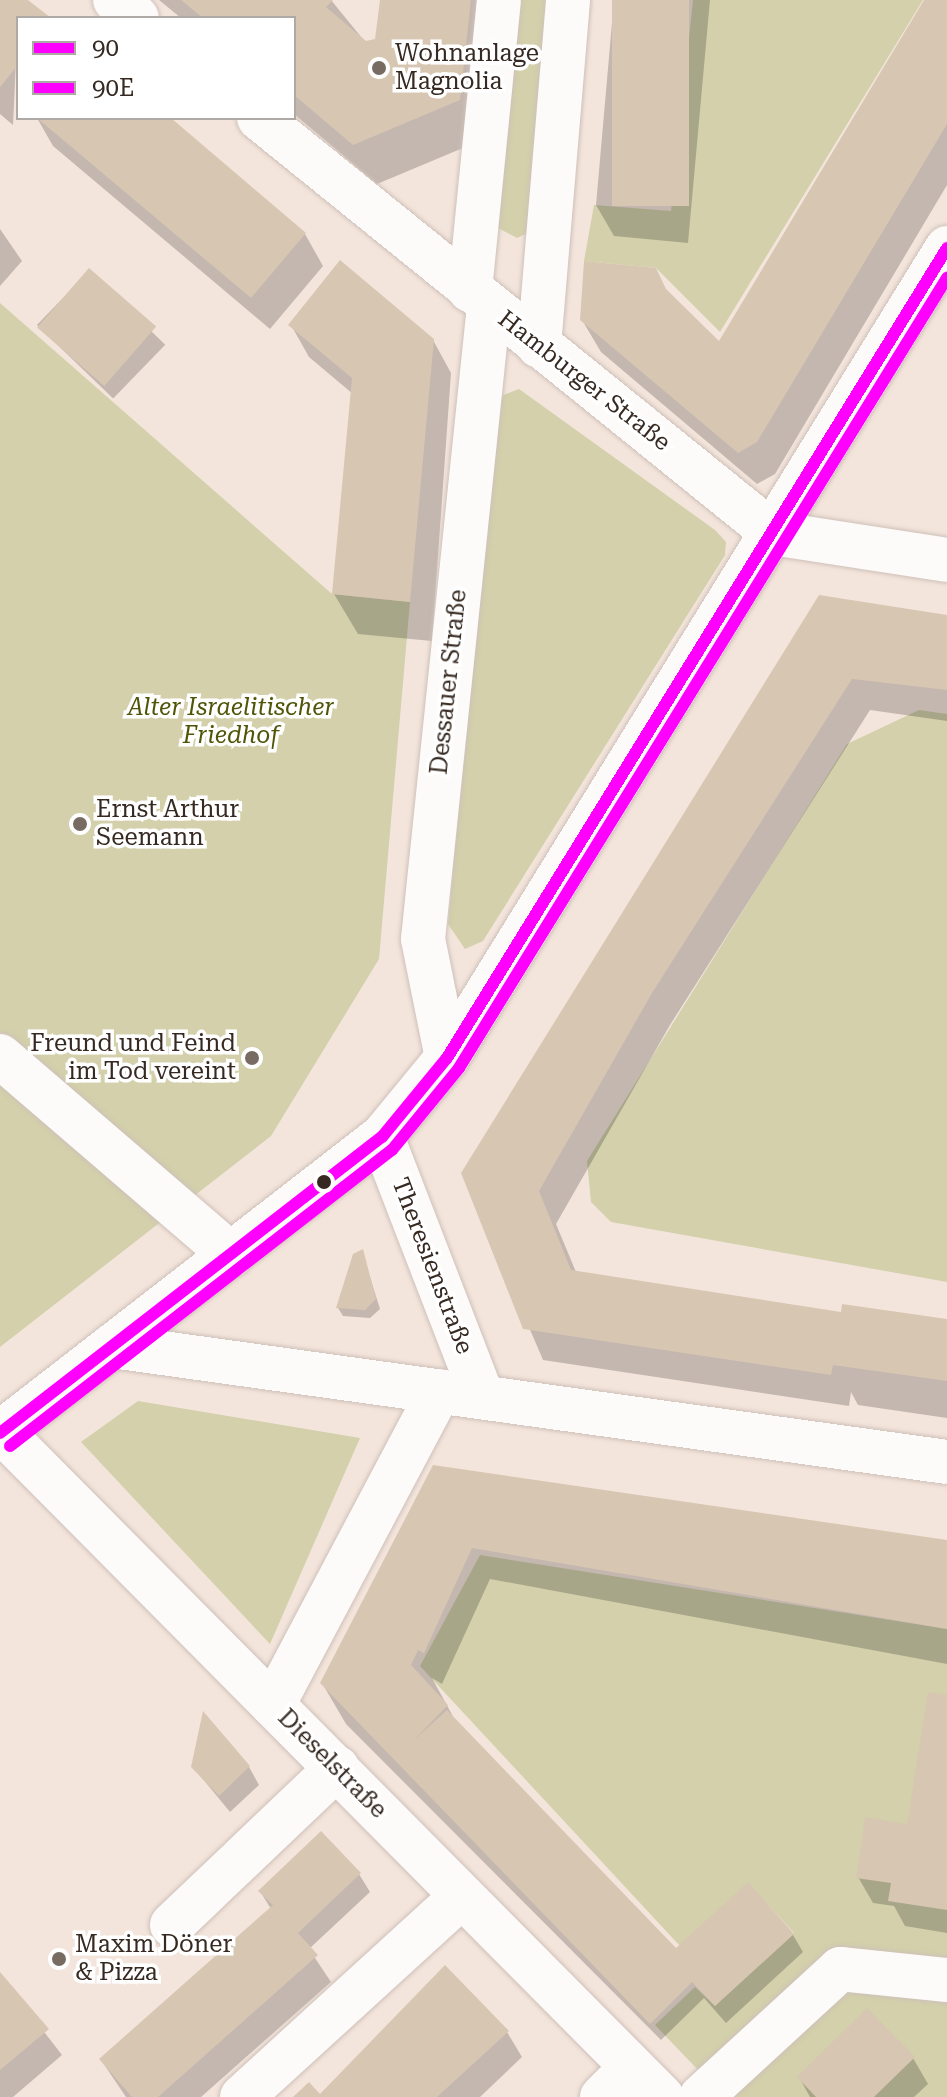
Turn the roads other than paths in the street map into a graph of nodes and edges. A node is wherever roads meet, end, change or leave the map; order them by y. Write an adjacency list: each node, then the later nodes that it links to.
1 (115, 0): 4 (street)
2 (499, 0): 7 (street, Dessauer Straße)
3 (568, 0): 8 (street)
4 (135, 16)
5 (261, 120): 7 (street, Hamburger Straße)
6 (947, 248): 9 (street)
7 (479, 298): 8 (street, Hamburger Straße); 12 (street, Dessauer Straße)
8 (539, 346): 9 (street, Hamburger Straße)
9 (773, 533): 10 (street, Hamburger Straße); 12 (street)
10 (947, 560)
11 (0, 1056): 14 (street)
12 (447, 1058): 13 (street)
13 (382, 1137): 14 (street); 16 (street, Theresienstraße)
14 (231, 1255): 15 (street)
15 (112, 1346): 16 (street); 17 (street)
16 (460, 1393): 18 (street); 19 (street)
17 (1, 1432): 19 (street, Dieselstraße)
18 (947, 1462)
19 (273, 1705): 20 (street, Dieselstraße)
20 (337, 1768): 21 (street, Dieselstraße); 22 (street)
21 (462, 1896): 24 (street, Dieselstraße); 25 (street)
22 (172, 1925)
23 (947, 1980): 27 (street)
24 (617, 2082): 26 (street, Dieselstraße)
25 (242, 2097)
26 (662, 2097)
27 (701, 2097)

